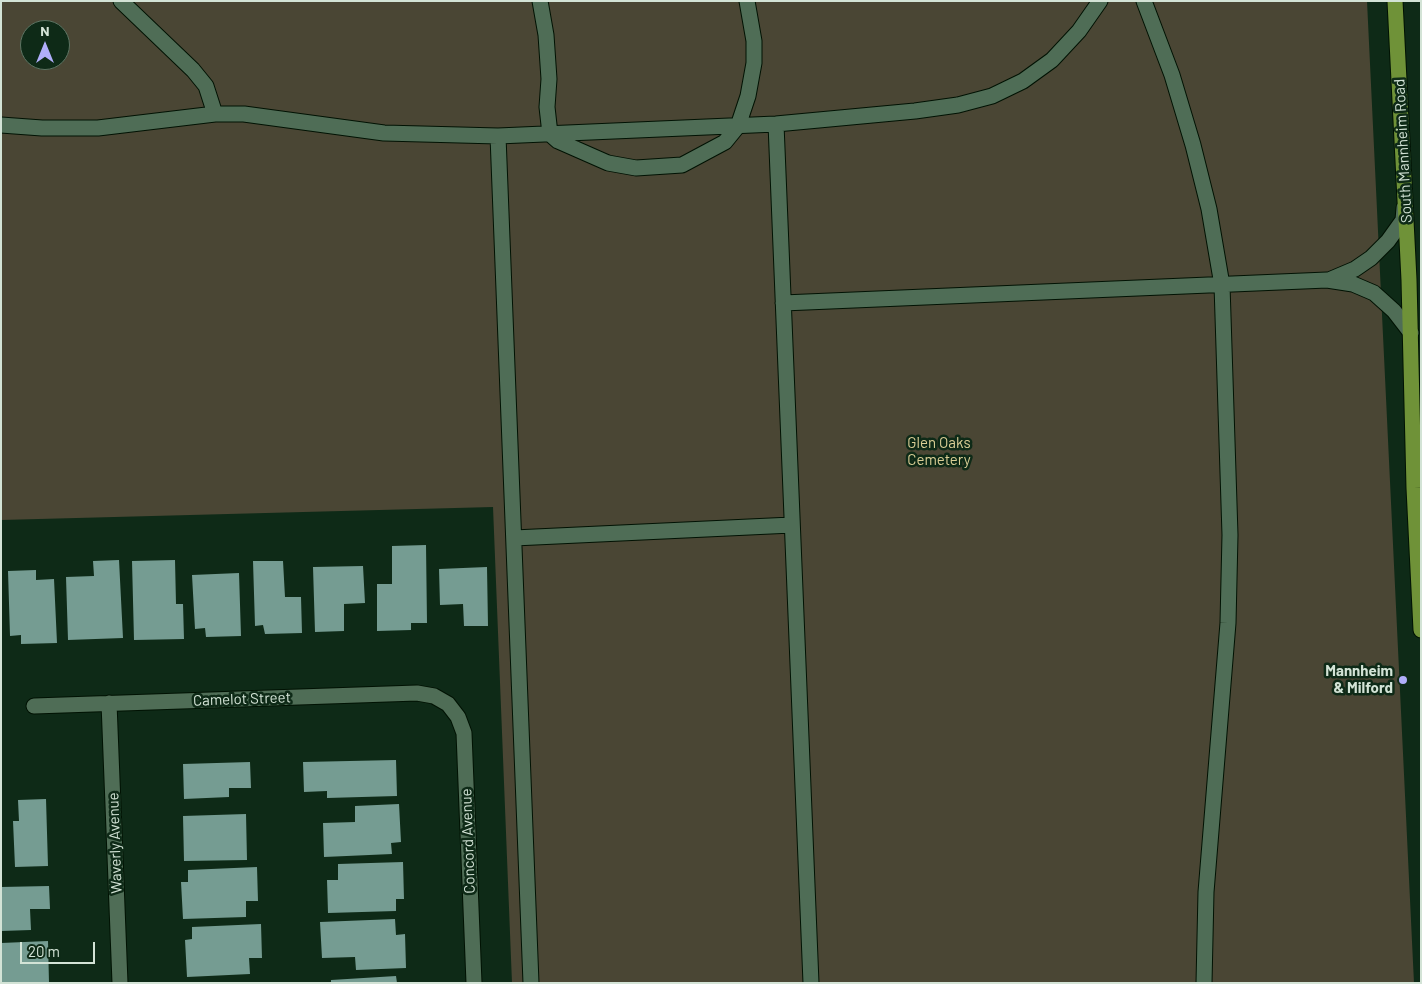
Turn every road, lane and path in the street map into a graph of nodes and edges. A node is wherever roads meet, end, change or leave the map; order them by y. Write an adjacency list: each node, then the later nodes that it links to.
1 (121, 1): 7 (street)
2 (540, 1): 11 (street)
3 (746, 1): 10 (street)
4 (1100, 1): 8 (street)
5 (1144, 1): 16 (street)
6 (1395, 1): 13 (main road, South Mannheim Road)
7 (215, 114): 9 (street); 12 (street)
8 (776, 124): 10 (street); 17 (street)
9 (1, 125)
10 (738, 126): 11 (street); 11 (street)
11 (550, 134): 12 (street)
12 (498, 136): 20 (street)
13 (1405, 200): 14 (street); 15 (main road, South Mannheim Road)
14 (1327, 280): 16 (street); 18 (street)
15 (1415, 280): 18 (main road, South Mannheim Road)
16 (1222, 285): 17 (street); 29 (street)
17 (783, 303): 19 (street)
18 (1411, 333): 21 (main road, South Mannheim Road)
19 (792, 525): 20 (street); 28 (street)
20 (514, 538): 27 (street)
21 (1421, 630)
22 (109, 703): 23 (street, Camelot Street); 24 (street, Camelot Street); 25 (street, Waverly Avenue)
23 (448, 704): 26 (street, Concord Avenue)
24 (34, 706)
25 (120, 983)
26 (474, 983)
27 (531, 983)
28 (811, 983)
29 (1204, 983)

